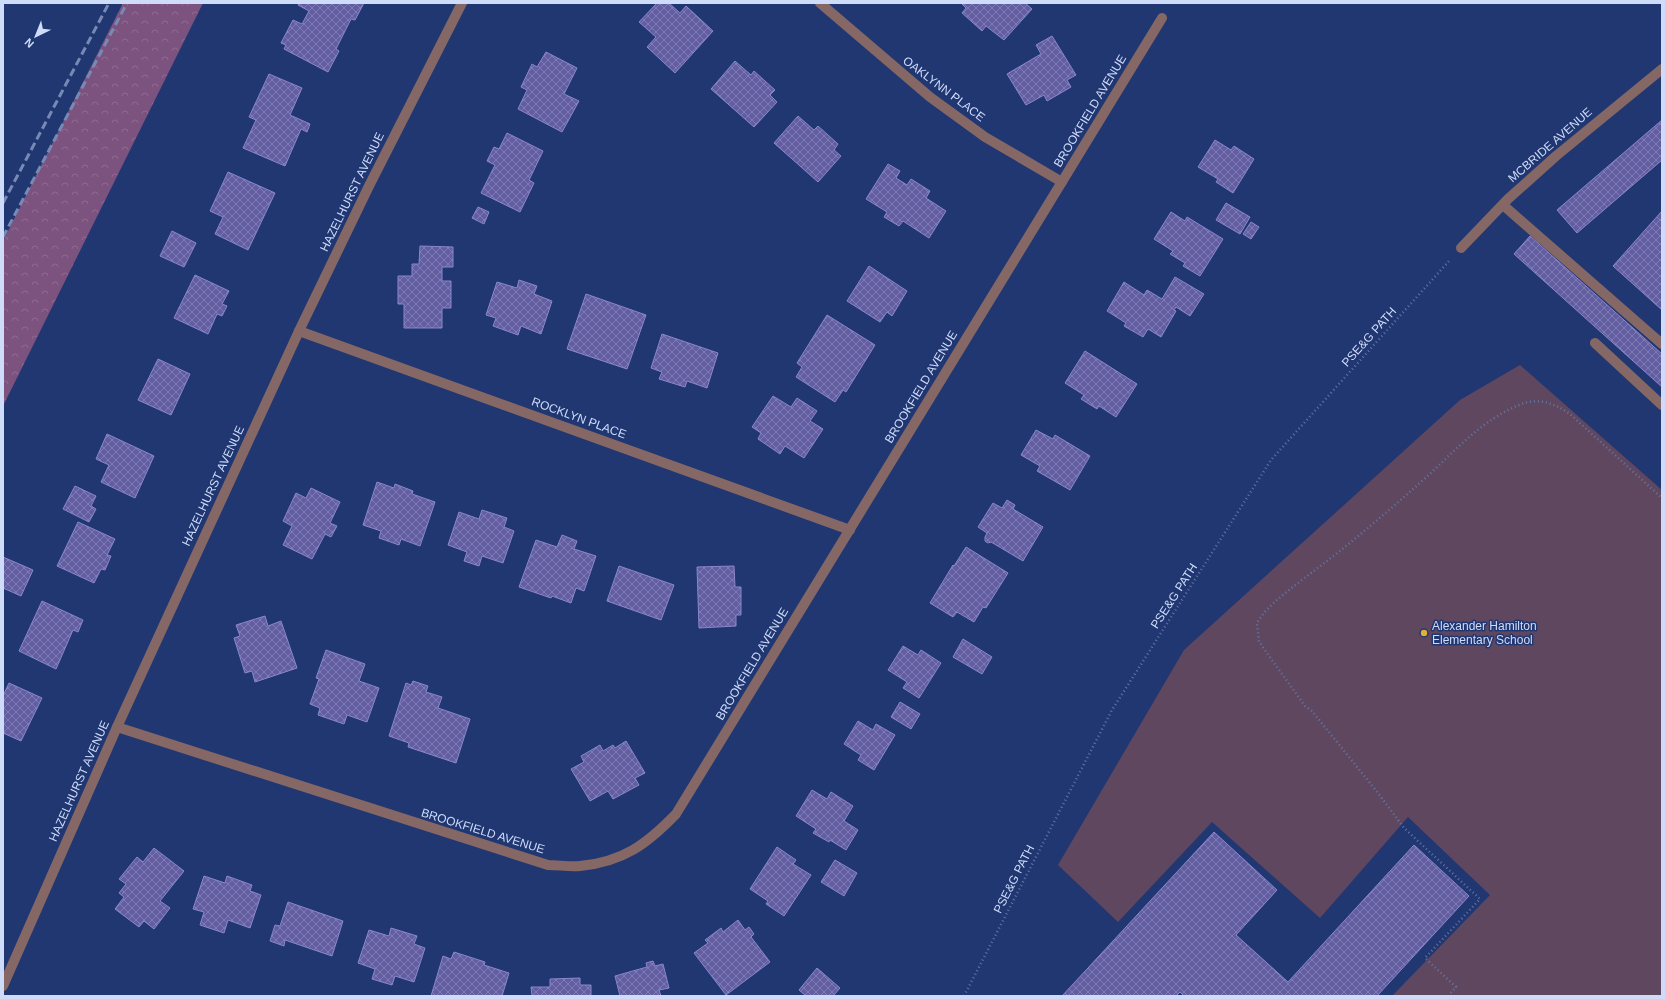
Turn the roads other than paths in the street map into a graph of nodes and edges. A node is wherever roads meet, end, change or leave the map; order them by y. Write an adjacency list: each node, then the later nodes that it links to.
1 (462, 3): 8 (street, HAZELHURST AVENUE)
2 (820, 3): 5 (street, OAKLYNN PLACE)
3 (1162, 18): 5 (street, BROOKFIELD AVENUE)
4 (1662, 69): 6 (street, MCBRIDE AVENUE)
5 (1062, 182): 12 (street, BROOKFIELD AVENUE)
6 (1503, 205): 7 (street, MCBRIDE AVENUE); 10 (street)
7 (1461, 248)
8 (299, 331): 12 (street, ROCKLYN PLACE); 13 (street, HAZELHURST AVENUE)
9 (1595, 343): 11 (street)
10 (1662, 344)
11 (1662, 406)
12 (850, 530): 13 (street, BROOKFIELD AVENUE)
13 (117, 727): 14 (street, HAZELHURST AVENUE)
14 (3, 986)

